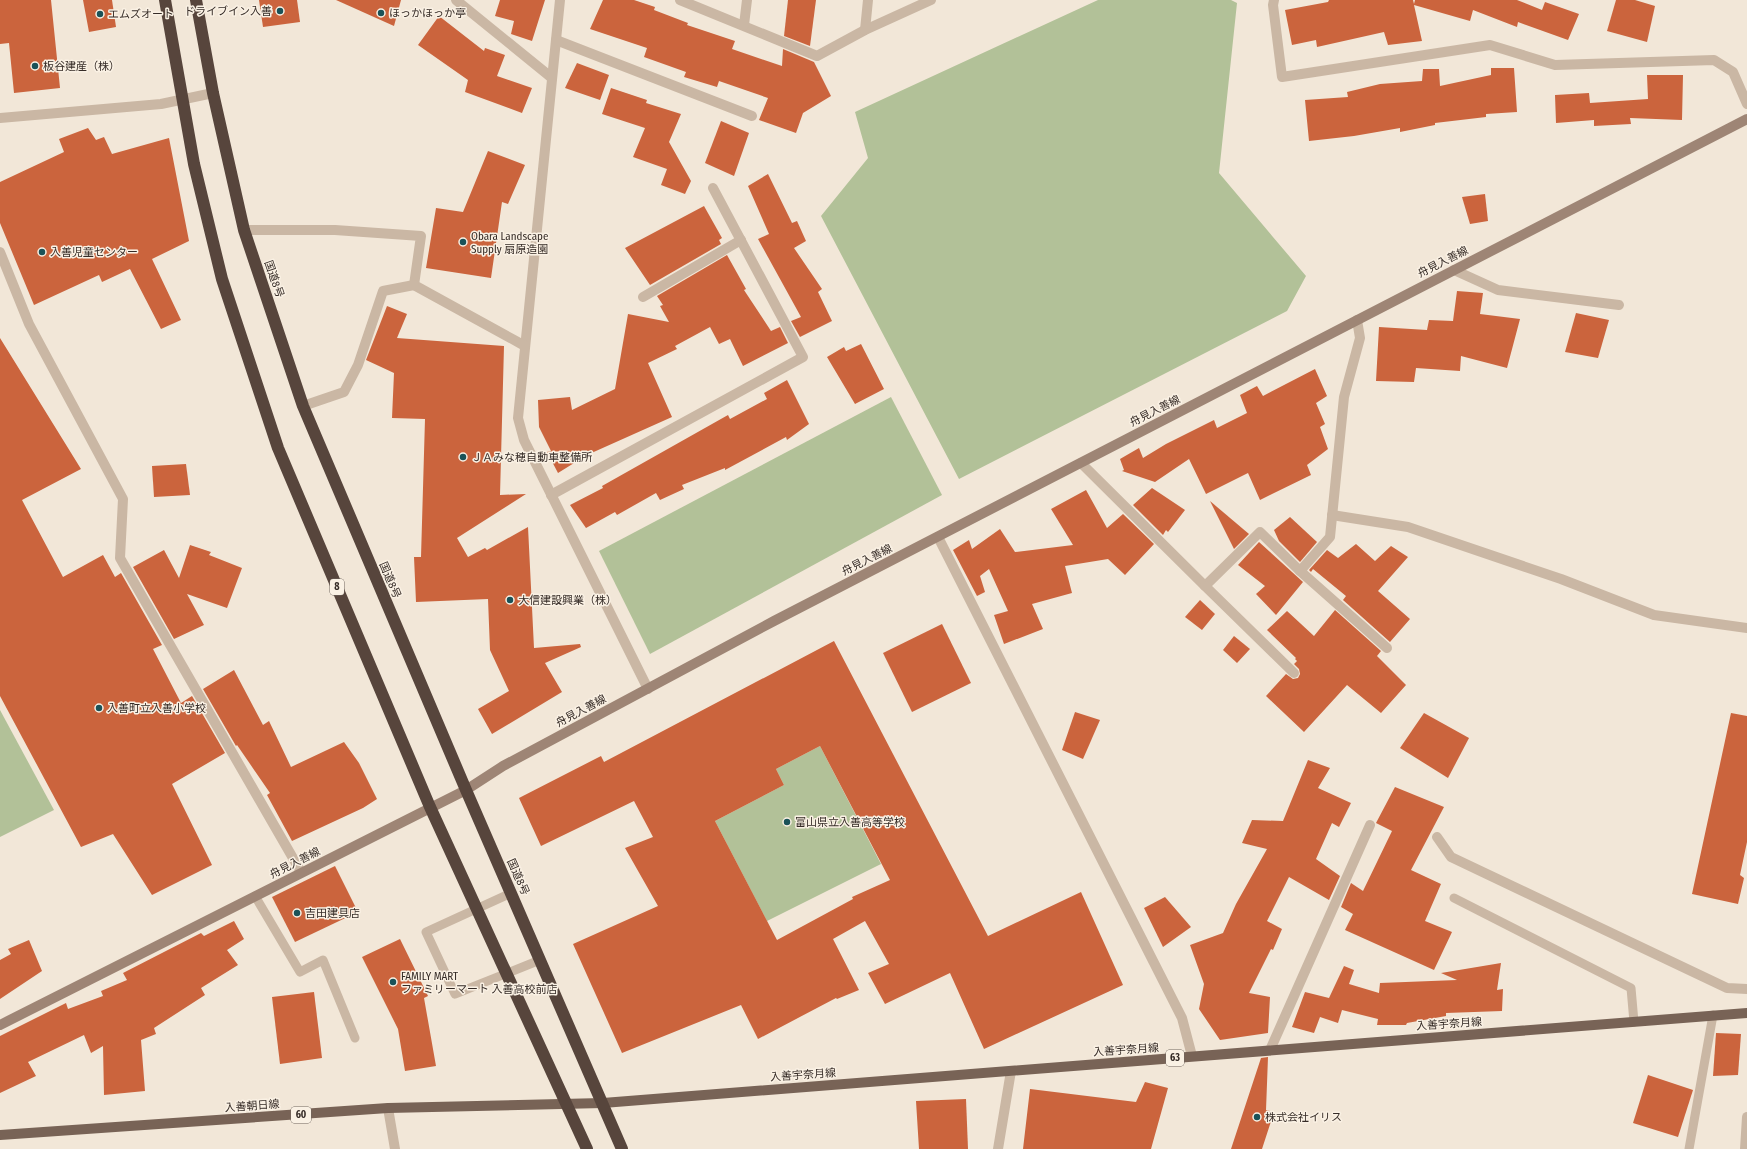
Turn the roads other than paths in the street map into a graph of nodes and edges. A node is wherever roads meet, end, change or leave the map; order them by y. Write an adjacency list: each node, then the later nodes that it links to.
1 (165, 0): 41 (highway, 8)
2 (196, 0): 14 (highway, 国道8号)
3 (456, 0): 13 (street)
4 (560, 0): 12 (street)
5 (680, 0): 10 (street)
6 (747, 0): 10 (street)
7 (868, 0): 11 (street)
8 (931, 0): 11 (street)
9 (1274, 0): 15 (street)
10 (744, 25): 11 (street)
11 (864, 30)
12 (556, 40): 13 (street); 16 (street)
13 (552, 78): 28 (street)
14 (213, 93): 17 (street); 20 (highway, 国道8号)
15 (1747, 104)
16 (752, 116)
17 (0, 118)
18 (1747, 119): 23 (main road, 舟見入善線)
19 (713, 188): 21 (street)
20 (244, 230): 24 (street); 29 (highway, 国道8号)
21 (741, 240): 25 (street); 31 (street)
22 (0, 252): 44 (street)
23 (1454, 270): 26 (street); 27 (main road, 舟見入善線)
24 (414, 285): 28 (street); 29 (street)
25 (643, 297)
26 (1619, 305)
27 (1357, 320): 30 (main road, 舟見入善線); 32 (street)
28 (525, 346): 31 (street)
29 (303, 406): 40 (highway, 国道8号)
30 (1081, 463): 33 (main road, 舟見入善線); 35 (street)
31 (551, 495): 39 (street)
32 (1332, 515): 34 (street); 36 (street)
33 (938, 537): 39 (main road, 舟見入善線); 56 (street)
34 (1300, 571): 35 (street); 37 (street)
35 (1205, 586): 38 (street)
36 (1747, 628)
37 (1387, 648)
38 (1294, 673)
39 (648, 689): 40 (main road, 舟見入善線)
40 (466, 790): 41 (main road, 舟見入善線); 45 (highway, 国道8号)
41 (430, 807): 44 (main road, 舟見入善線); 59 (highway, 8)
42 (1370, 825): 55 (street)
43 (1437, 837): 49 (street)
44 (302, 872): 46 (main road, 舟見入善線)
45 (511, 893): 48 (highway, 国道8号); 48 (lane)
46 (255, 896): 53 (main road, 舟見入善線); 54 (lane)
47 (1454, 898): 52 (lane)
48 (540, 960): 58 (highway, 国道8号)
49 (1747, 989)
50 (1747, 1013): 51 (main road, 入善宇奈月線 / 63)
51 (1713, 1015): 52 (main road, 入善宇奈月線 / 63); 68 (lane)
52 (1634, 1022): 55 (main road, 入善宇奈月線 / 63)
53 (0, 1025)
54 (356, 1038)
55 (1270, 1050): 56 (main road, 入善宇奈月線 / 63)
56 (1192, 1056): 57 (main road, 入善宇奈月線 / 63)
57 (1011, 1071): 58 (main road, 入善宇奈月線 / 63); 67 (street)
58 (602, 1103): 59 (main road, 入善朝日線 / 60); 66 (highway, 国道8号)
59 (567, 1104): 60 (main road, 入善朝日線 / 60); 65 (highway, 8)
60 (388, 1108): 62 (main road, 入善朝日線 / 60); 64 (street)
61 (1747, 1117): 63 (street)
62 (0, 1135)
63 (1746, 1147)
64 (395, 1149)
65 (587, 1149)
66 (622, 1149)
67 (998, 1149)
68 (1690, 1149)

